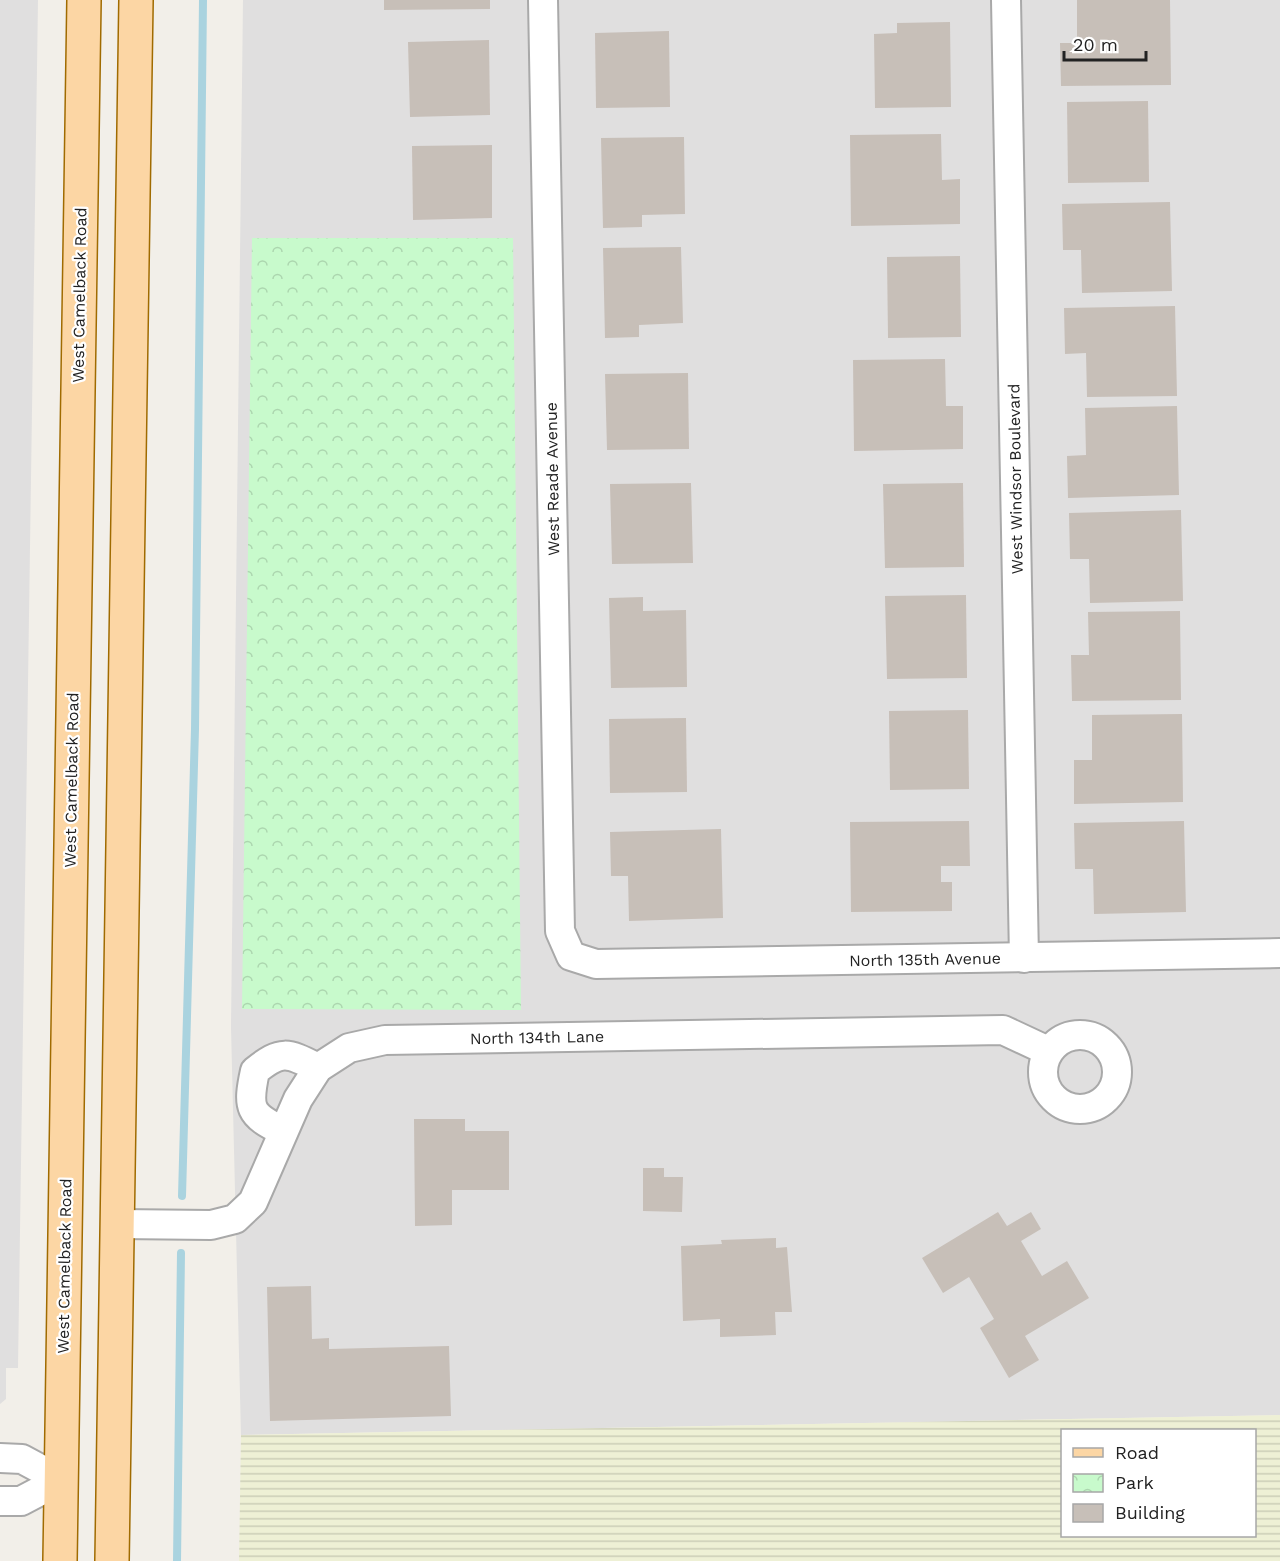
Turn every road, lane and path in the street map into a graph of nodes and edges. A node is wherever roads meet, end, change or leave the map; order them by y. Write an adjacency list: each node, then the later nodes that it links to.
1 (84, 0): 13 (main road, West Camelback Road)
2 (136, 0): 11 (main road)
3 (543, 0): 6 (street, West Reade Avenue)
4 (1006, 0): 7 (street, West Windsor Boulevard)
5 (1280, 953): 7 (street, North 135th Avenue)
6 (572, 956): 7 (street, North 135th Avenue)
7 (1023, 958)
8 (1048, 1051): 9 (street, North 134th Lane)
9 (318, 1068): 10 (street, North 134th Lane); 10 (street)
10 (284, 1131): 11 (street, North 134th Lane)
11 (119, 1224): 14 (main road)
12 (0, 1458): 13 (street)
13 (61, 1480): 14 (main road); 15 (street); 16 (main road, West Camelback Road)
14 (114, 1482): 17 (main road)
15 (0, 1501)
16 (60, 1561)
17 (112, 1561)

